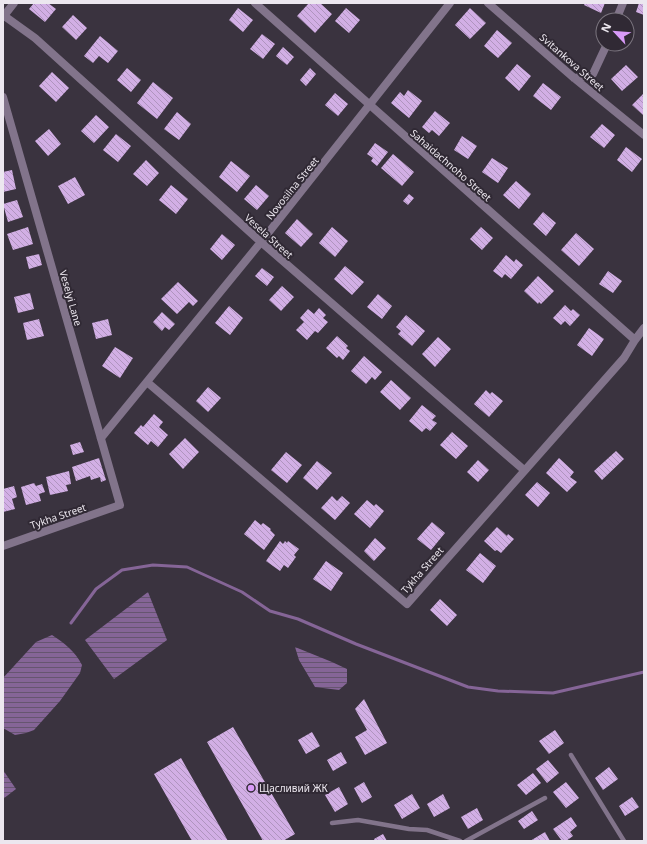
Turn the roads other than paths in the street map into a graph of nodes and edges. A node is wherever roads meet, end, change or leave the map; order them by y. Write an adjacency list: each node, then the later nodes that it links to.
1 (14, 3): 5 (street)
2 (255, 3): 9 (street, Sahaidachnoho Street)
3 (450, 3): 9 (street, Novosilna Street)
4 (488, 3): 7 (street, Svitankova Street)
5 (3, 16): 11 (street, Vesela Street)
6 (603, 52): 7 (street)
7 (574, 78): 10 (street, Svitankova Street)
8 (3, 97): 15 (street, Veselyi Lane)
9 (370, 106): 11 (street, Novosilna Street); 13 (street, Sahaidachnoho Street)
10 (644, 136)
11 (261, 242): 14 (street, Novosilna Street); 16 (street, Vesela Street)
12 (644, 328): 13 (street, Tykha Street)
13 (634, 340): 16 (street, Tykha Street)
14 (146, 382): 15 (street, Novosilna Street); 16 (street, Tykha Street)
15 (101, 438): 17 (street, Veselyi Lane)
16 (524, 470)
17 (120, 505): 18 (street, Tykha Street)
18 (3, 546)
19 (571, 755): 24 (lane)
20 (545, 798): 23 (lane)
21 (332, 823): 22 (lane)
22 (460, 841)
23 (466, 841)
24 (624, 841)

